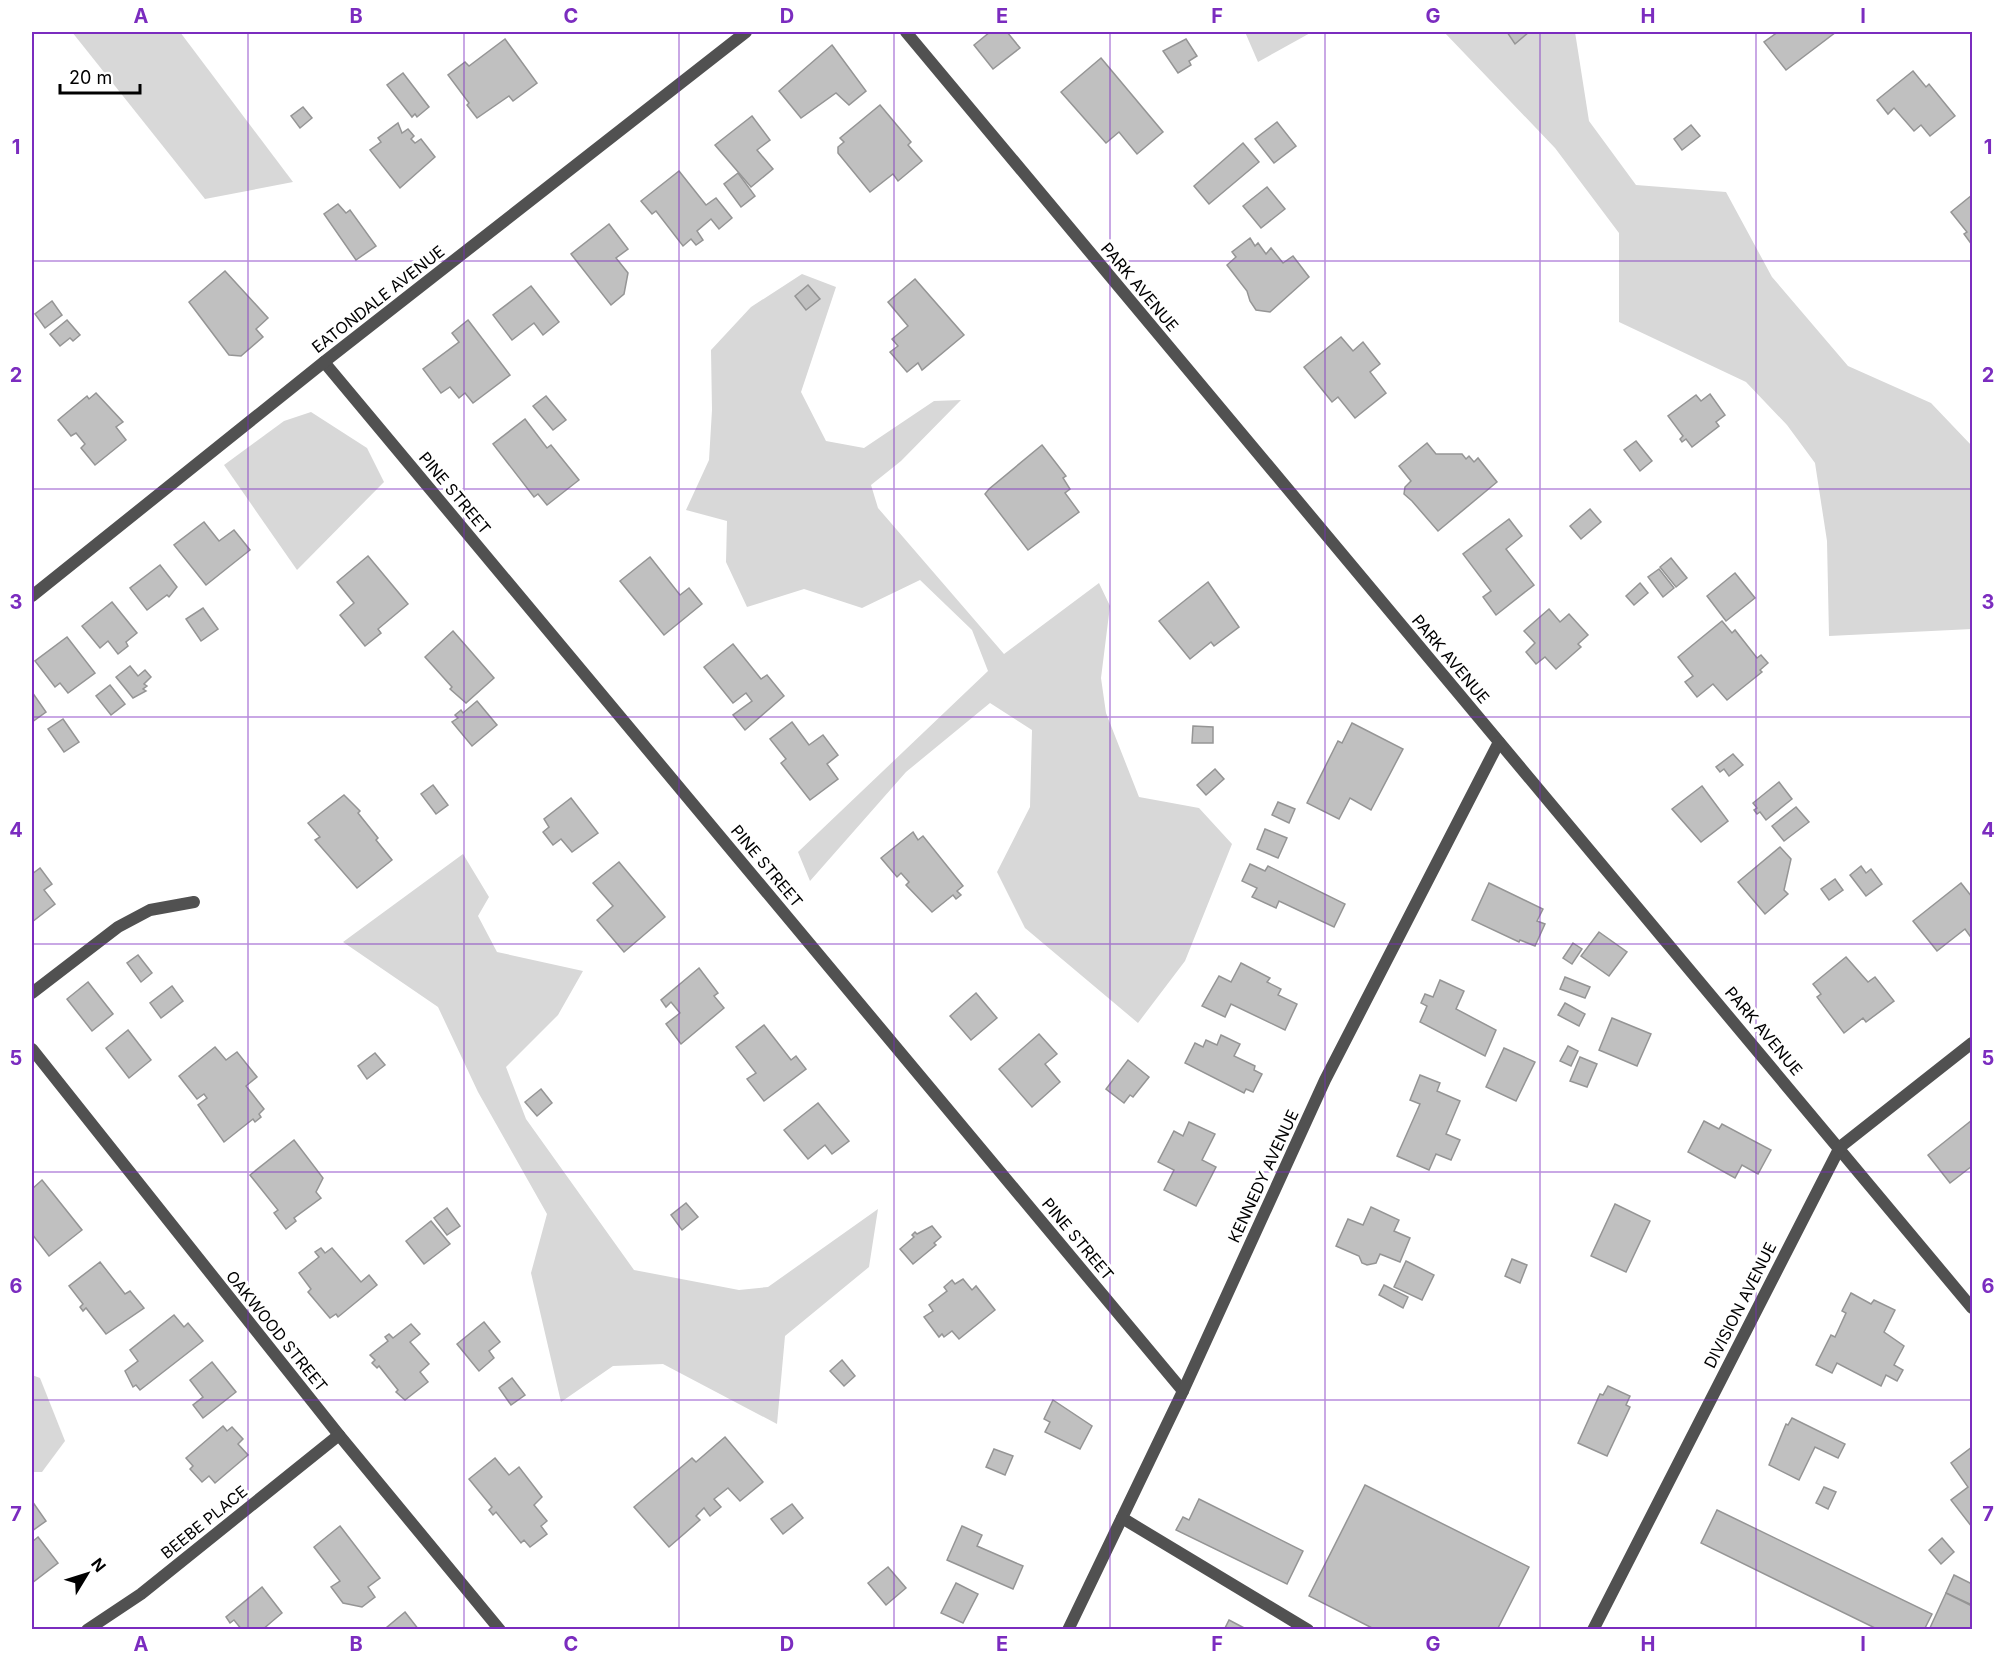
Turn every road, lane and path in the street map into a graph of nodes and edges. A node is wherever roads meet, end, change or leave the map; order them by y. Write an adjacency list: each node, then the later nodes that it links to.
1 (746, 32): 3 (street, EATONDALE AVENUE)
2 (906, 32): 5 (street, PARK AVENUE)
3 (324, 362): 4 (street, EATONDALE AVENUE); 12 (street, PINE STREET)
4 (32, 596)
5 (1499, 741): 10 (street, PARK AVENUE); 12 (street, KENNEDY AVENUE)
6 (194, 902): 7 (street)
7 (32, 993)
8 (1972, 1043): 10 (street, DIVISION AVENUE)
9 (32, 1049): 13 (street, OAKWOOD STREET)
10 (1840, 1147): 11 (street, PARK AVENUE); 19 (street, DIVISION AVENUE)
11 (1972, 1308)
12 (1183, 1391): 14 (street, KENNEDY AVENUE)
13 (339, 1435): 15 (street, BEEBE PLACE); 16 (street, OAKWOOD STREET)
14 (1122, 1518): 17 (street, KENNEDY AVENUE); 18 (street)
15 (87, 1629)
16 (500, 1629)
17 (1068, 1629)
18 (1308, 1629)
19 (1593, 1629)

